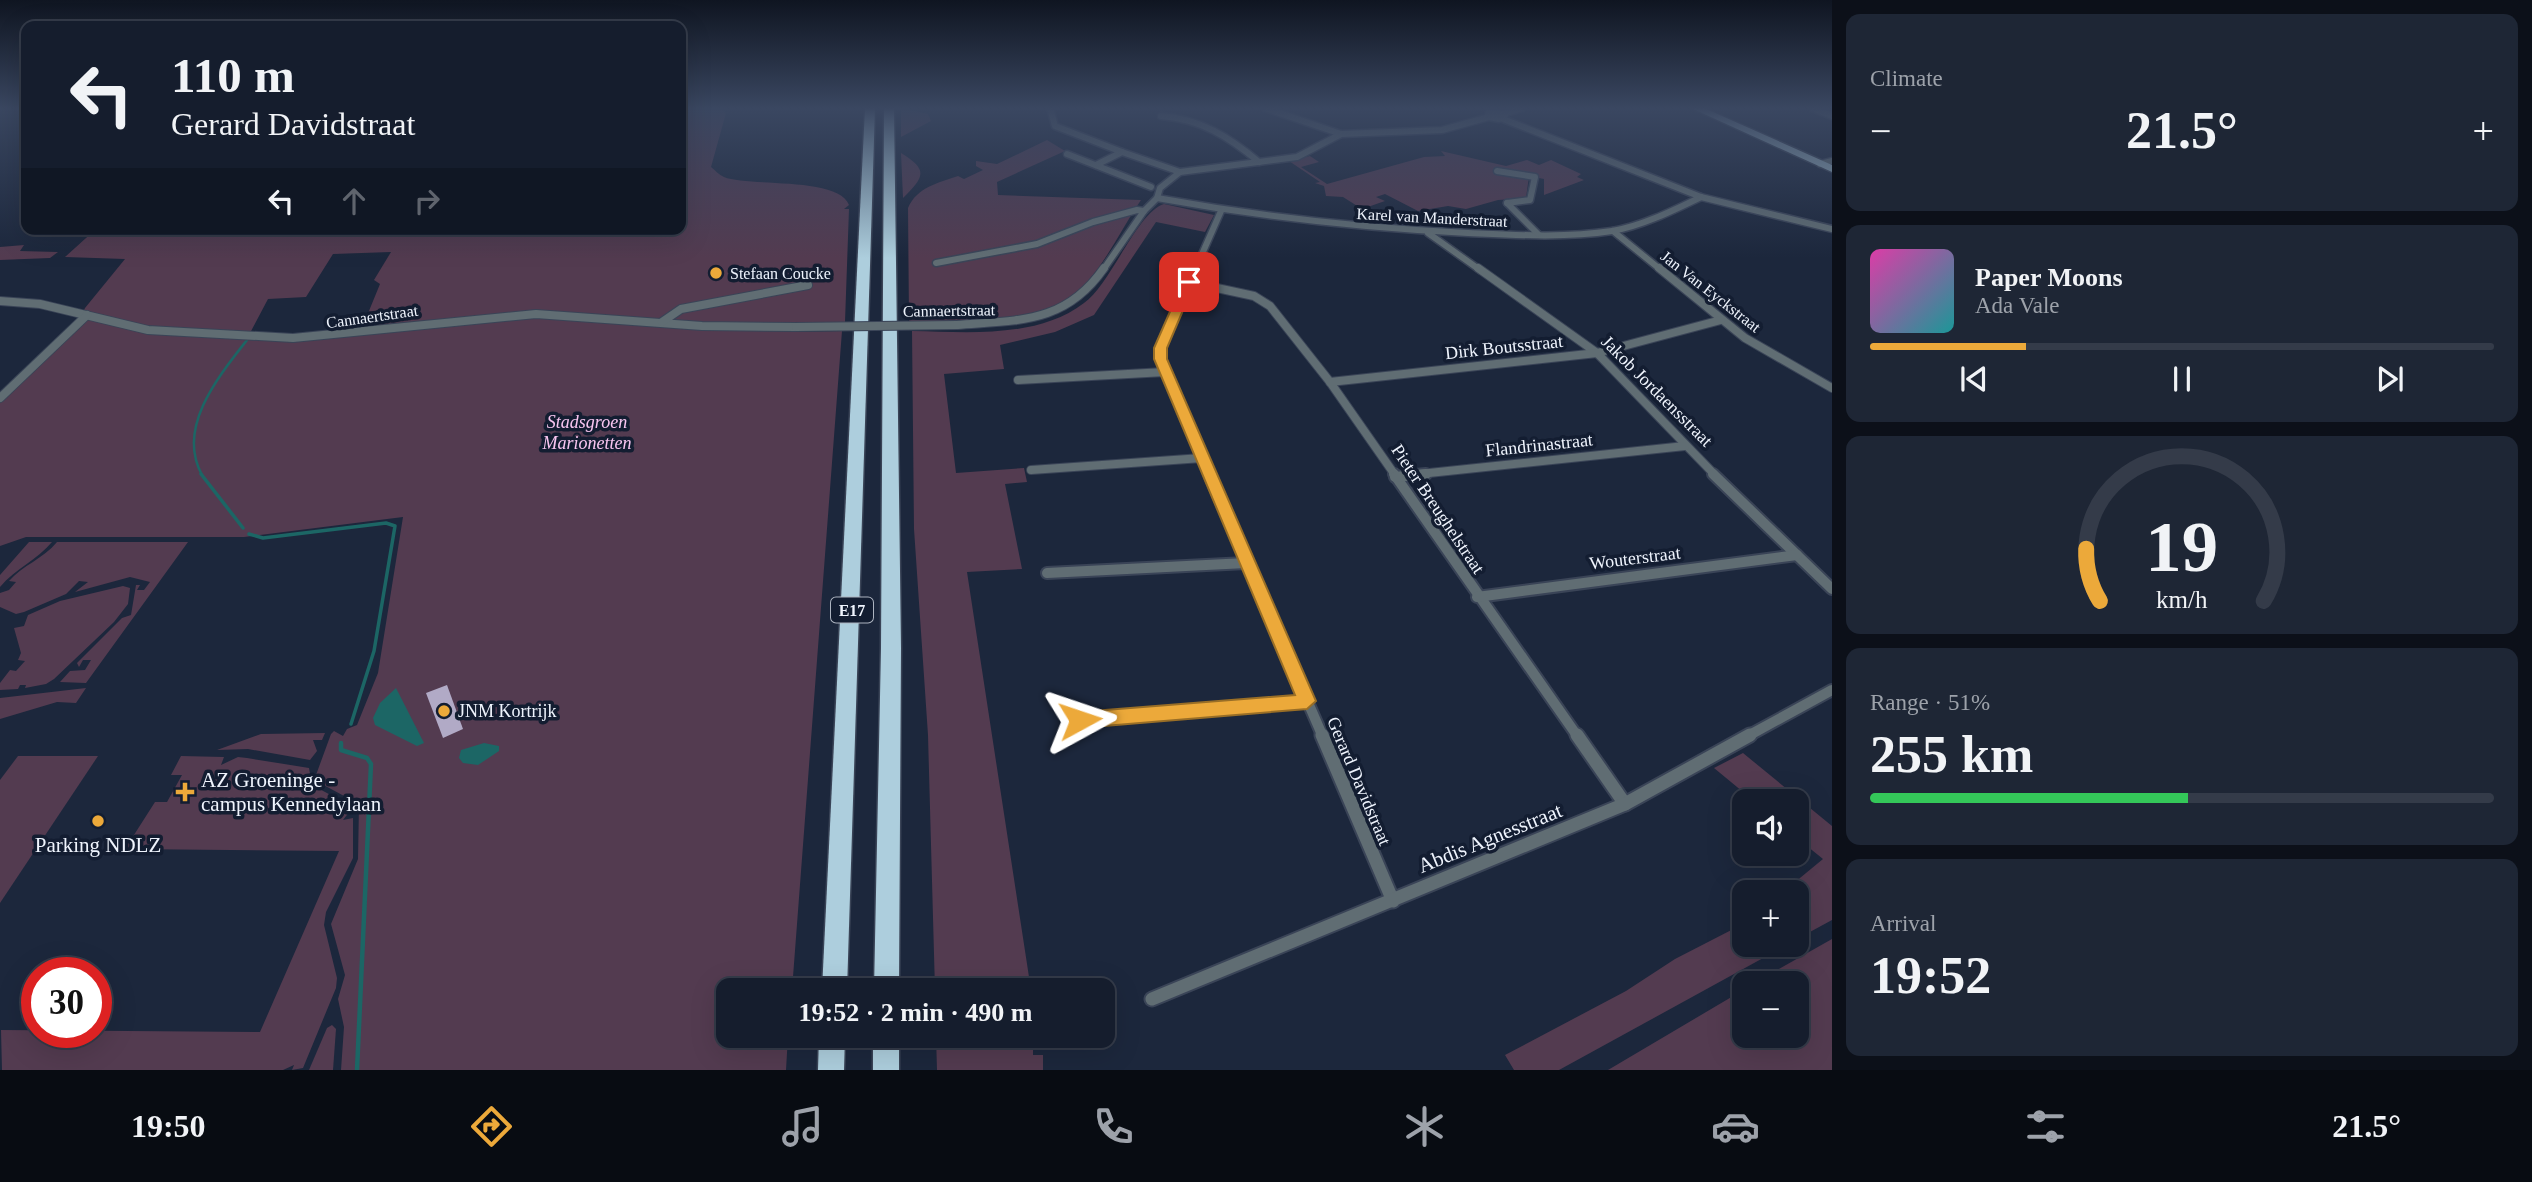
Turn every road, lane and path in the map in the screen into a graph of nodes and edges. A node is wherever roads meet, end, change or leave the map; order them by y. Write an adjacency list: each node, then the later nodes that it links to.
1 (868, 158): 25 (highway, E17)
2 (889, 158): 30 (highway, E17)
3 (1077, 158): 13 (street)
4 (1110, 158): 13 (street)
5 (1139, 158): 16 (street)
6 (1254, 158): 10 (street)
7 (1290, 158): 10 (street)
8 (1606, 158): 18 (street)
9 (1807, 158): 12 (main road)
10 (1259, 162): 16 (street)
11 (1832, 162): 12 (street)
12 (1820, 164): 14 (main road)
13 (1096, 165): 17 (street)
14 (1832, 169)
15 (1497, 171): 28 (street)
16 (1180, 172): 20 (street, Cannaertstraat)
17 (1151, 187)
18 (1701, 197): 24 (street); 26 (street, Karel van Manderstraat)
19 (854, 198): 25 (highway)
20 (1157, 198): 21 (street, Cannaertstraat); 22 (street, Karel van Manderstraat)
21 (1144, 211): 29 (street); 36 (street, Cannaertstraat, bridge)
22 (1222, 211): 27 (street, Karel van Manderstraat); 31 (street, Gerard Davidstraat)
23 (898, 228): 30 (highway)
24 (1832, 229)
25 (864, 230): 59 (highway, E17)
26 (1613, 231): 28 (street, Karel van Manderstraat); 35 (street, Jan Van Eyckstraat)
27 (1427, 233): 28 (street, Karel van Manderstraat); 37 (street, Jakob Jordaensstraat)
28 (1538, 234)
29 (936, 263)
30 (888, 265): 60 (highway, E17)
31 (1189, 282): 38 (street, Gerard Davidstraat); 40 (street, Pieter Breughelstraat)
32 (808, 285): 36 (street)
33 (0, 301): 34 (street, Cannaertstraat)
34 (87, 315): 36 (street, Cannaertstraat); 42 (street)
35 (1721, 320): 37 (street, Dirk Boutsstraat); 41 (street, Jan Van Eyckstraat)
36 (663, 322)
37 (1597, 353): 40 (street, Dirk Boutsstraat); 43 (street, Jakob Jordaensstraat)
38 (1165, 372): 39 (street); 44 (street, Gerard Davidstraat)
39 (1018, 380)
40 (1330, 382): 46 (street, Pieter Breughelstraat)
41 (1832, 388)
42 (0, 398)
43 (1685, 446): 46 (street, Flandrinastraat); 47 (street, Jakob Jordaensstraat)
44 (1202, 458): 45 (street); 48 (street, Gerard Davidstraat)
45 (1031, 470)
46 (1395, 477): 53 (street, Pieter Breughelstraat)
47 (1797, 555): 49 (street, Jakob Jordaensstraat); 53 (street, Wouterstraat)
48 (1246, 563): 50 (street); 55 (street, Gerard Davidstraat)
49 (1813, 568): 51 (street, Jakob Jordaensstraat); 52 (street, Jakob Jordaensstraat)
50 (1047, 573)
51 (1832, 575)
52 (1832, 589)
53 (1477, 597): 57 (street, Pieter Breughelstraat)
54 (1832, 690): 57 (street, Abdis Agnesstraat)
55 (1307, 701): 56 (street); 58 (street, Gerard Davidstraat)
56 (1080, 720)
57 (1625, 804): 58 (street, Abdis Agnesstraat)
58 (1393, 901): 61 (street, Abdis Agnesstraat)
59 (834, 978)
60 (887, 978)
61 (1152, 999)
62 (832, 1048): 64 (highway)
63 (886, 1048): 65 (highway)
64 (831, 1070)
65 (886, 1070)

